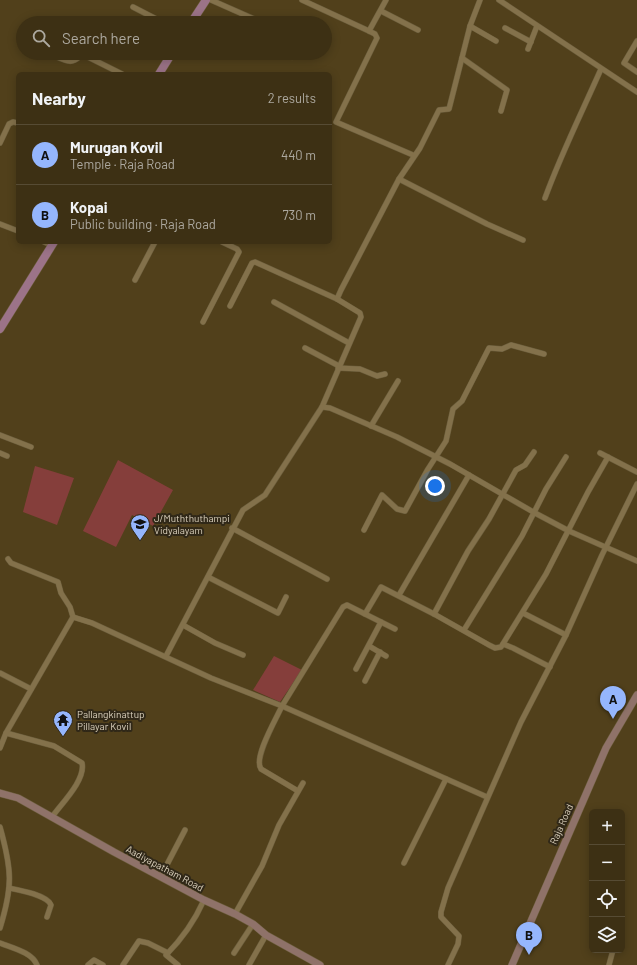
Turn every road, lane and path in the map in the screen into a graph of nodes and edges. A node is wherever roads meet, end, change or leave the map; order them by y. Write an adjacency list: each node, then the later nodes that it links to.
1 (206, 0): 10 (main road)
2 (211, 0): 11 (street)
3 (302, 0): 16 (street)
4 (386, 0): 8 (street)
5 (480, 0): 12 (street)
6 (499, 0): 13 (street)
7 (133, 7): 9 (street)
8 (381, 11): 15 (street); 16 (street)
9 (150, 16)
10 (196, 16)
11 (247, 16)
12 (470, 26): 17 (street); 21 (street)
13 (537, 26): 19 (street); 24 (street)
14 (505, 28): 19 (street)
15 (418, 30)
16 (369, 31): 32 (street)
17 (496, 41)
18 (637, 41): 27 (street)
19 (531, 42): 20 (street)
20 (528, 49)
21 (462, 58): 29 (street); 32 (street)
22 (98, 60): 25 (street)
23 (168, 60): 26 (main road)
24 (601, 69): 28 (street); 34 (street)
25 (119, 72)
26 (160, 72)
27 (637, 72)
28 (637, 92)
29 (501, 111)
30 (16, 123): 31 (street)
31 (0, 143)
32 (413, 156): 33 (street)
33 (399, 179): 37 (street); 42 (street)
34 (545, 198)
35 (0, 224): 36 (street)
36 (16, 230)
37 (523, 240)
38 (49, 244): 46 (main road)
39 (154, 244): 41 (street)
40 (226, 244): 45 (street)
41 (135, 280)
42 (337, 299): 44 (street); 47 (street)
43 (274, 302): 47 (street)
44 (230, 306)
45 (203, 322)
46 (0, 329)
47 (349, 342): 50 (street)
48 (305, 348): 50 (street)
49 (544, 354): 61 (street)
50 (339, 367): 51 (street); 53 (street)
51 (385, 374)
52 (398, 381): 54 (street)
53 (322, 407): 54 (street); 69 (street)
54 (371, 426): 61 (street)
55 (0, 435): 56 (street)
56 (31, 447)
57 (534, 452): 67 (street)
58 (0, 453): 60 (street)
59 (600, 453): 63 (street)
60 (7, 456)
61 (436, 457): 65 (street); 70 (street)
62 (566, 457): 68 (street)
63 (608, 457): 64 (street); 71 (street)
64 (637, 472)
65 (469, 475): 67 (street); 77 (street)
66 (637, 484): 72 (street)
67 (502, 494): 68 (street); 81 (street)
68 (534, 514): 71 (street); 86 (street)
69 (232, 528): 75 (street); 76 (street)
70 (364, 530)
71 (569, 531): 72 (street); 79 (street)
72 (605, 548): 74 (street); 87 (street)
73 (8, 559): 82 (street)
74 (637, 562)
75 (208, 577): 78 (street); 84 (street)
76 (327, 579)
77 (399, 595): 80 (street); 81 (street)
78 (286, 596)
79 (523, 613): 87 (street); 88 (street)
80 (365, 614): 83 (street); 100 (street)
81 (434, 614): 86 (street)
82 (73, 617): 92 (street); 98 (street)
83 (381, 622): 85 (street); 89 (street)
84 (183, 625): 91 (street); 92 (street)
85 (395, 630)
86 (464, 630): 88 (street)
87 (566, 635): 94 (street)
88 (503, 644): 94 (street)
89 (368, 646): 90 (street); 95 (street)
90 (380, 652): 93 (street); 97 (street)
91 (243, 655)
92 (166, 656): 100 (street)
93 (386, 656)
94 (550, 667): 107 (street)
95 (356, 669)
96 (0, 673): 98 (street)
97 (365, 681)
98 (32, 689): 101 (street)
99 (637, 696): 132 (street, Raja Road)
100 (282, 706): 103 (street); 105 (street)
101 (6, 733): 102 (street); 108 (street)
102 (0, 748)
103 (446, 779): 107 (street); 111 (street)
104 (303, 783): 105 (street)
105 (298, 791): 115 (street)
106 (0, 793): 108 (street, Aadiyapatham Road)
107 (487, 797): 131 (street)
108 (52, 817): 112 (street, Aadiyapatham Road)
109 (0, 827): 113 (street)
110 (185, 830): 112 (street)
111 (404, 863)
112 (161, 876): 114 (street, Aadiyapatham Road)
113 (9, 888): 116 (street); 118 (street)
114 (204, 900): 115 (street, Aadiyapatham Road); 121 (street)
115 (235, 914): 117 (street, Aadiyapatham Road)
116 (47, 917)
117 (253, 924): 119 (street, Aadiyapatham Road); 122 (street)
118 (0, 928)
119 (266, 935): 129 (street); 130 (street, Aadiyapatham Road)
120 (0, 943): 124 (street)
121 (168, 953): 127 (street); 128 (street)
122 (234, 953)
123 (612, 953): 133 (street)
124 (37, 965)
125 (88, 965): 126 (street)
126 (103, 965)
127 (123, 965)
128 (178, 965)
129 (249, 965)
130 (320, 965)
131 (448, 965)
132 (512, 965)
133 (609, 965)

